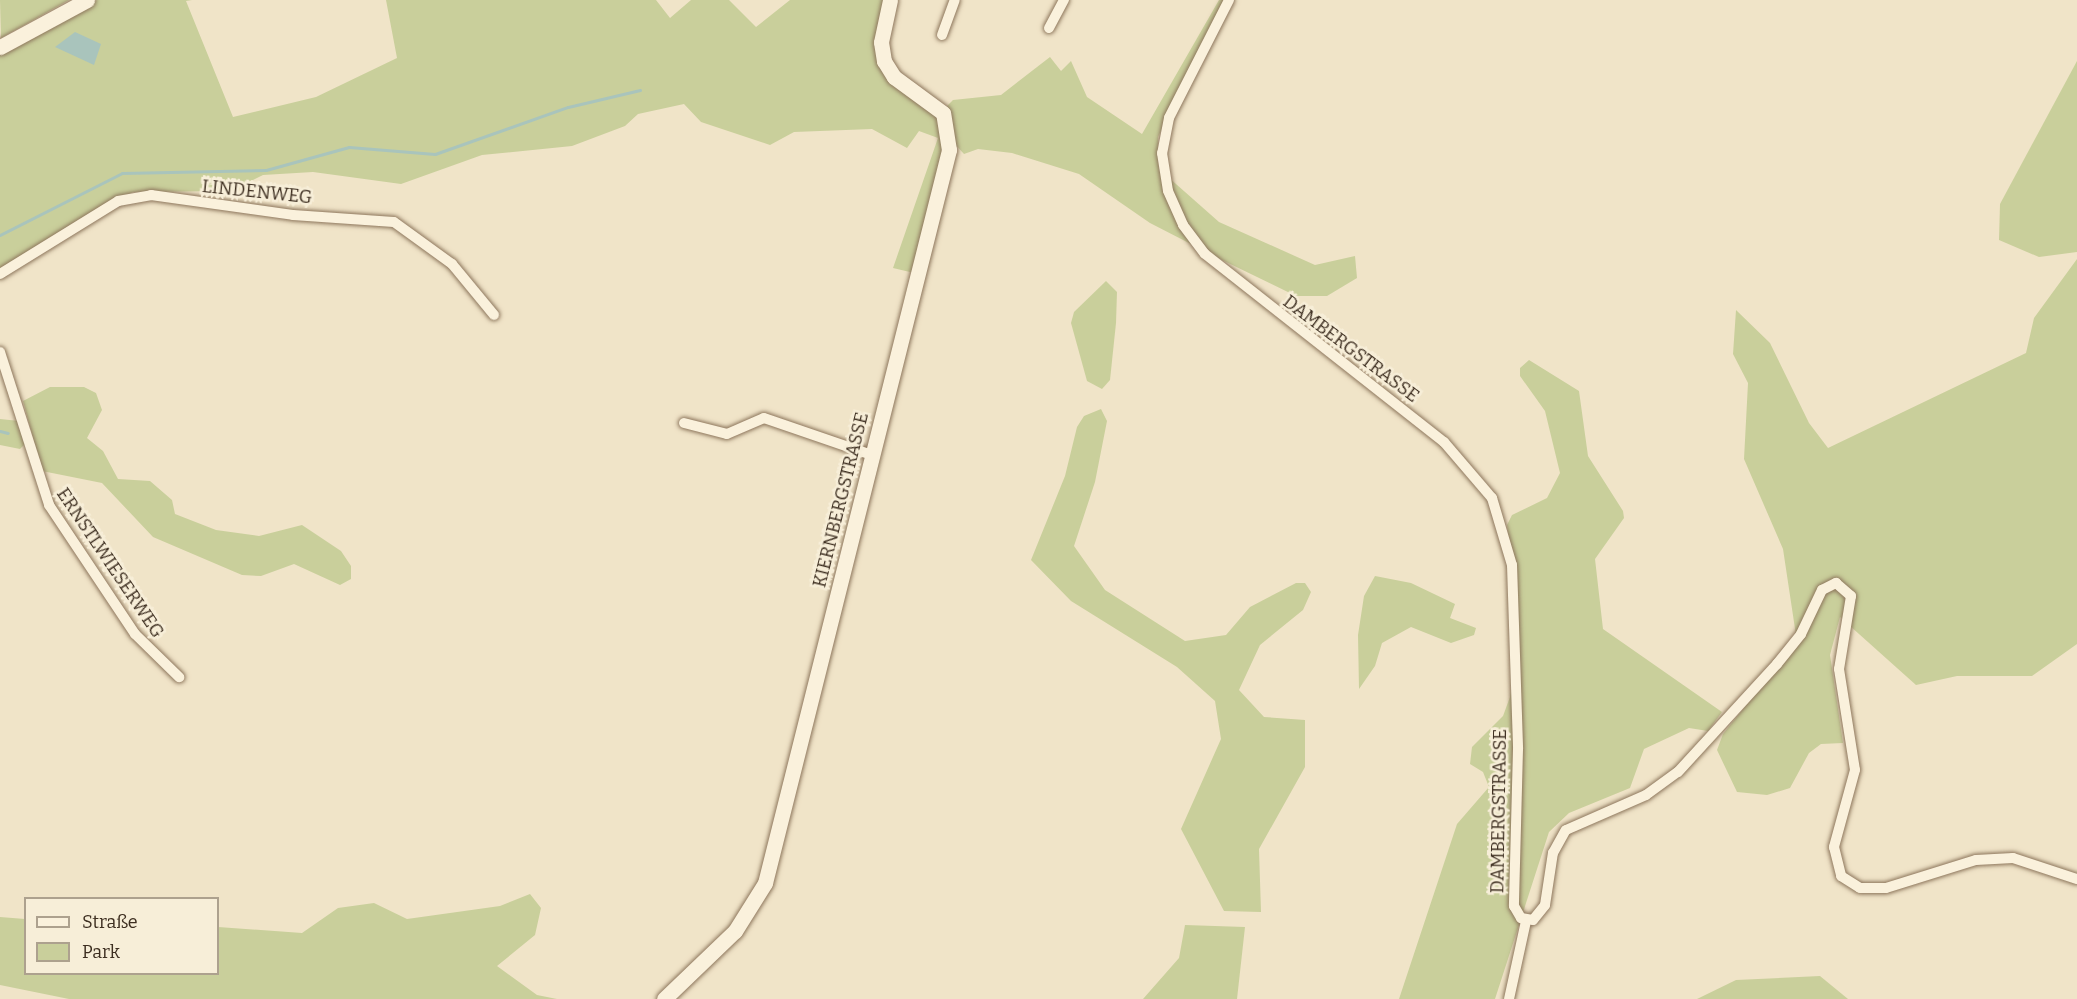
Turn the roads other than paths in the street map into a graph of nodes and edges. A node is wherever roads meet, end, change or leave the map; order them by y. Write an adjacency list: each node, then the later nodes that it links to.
1 (87, 0): 8 (street)
2 (890, 0): 13 (street, KIERNBERGSTRASSE)
3 (956, 0): 7 (street)
4 (1064, 0): 6 (street)
5 (1229, 0): 16 (street, DAMBERGSTRASSE)
6 (1049, 28)
7 (942, 35)
8 (0, 47)
9 (0, 274): 10 (street, LINDENWEG)
10 (494, 315)
11 (0, 352): 14 (street, ERNSTLWIESERWEG)
12 (684, 423): 13 (street)
13 (872, 455): 17 (street, KIERNBERGSTRASSE)
14 (179, 677)
15 (2077, 879): 16 (street)
16 (1527, 921): 18 (street)
17 (664, 999)
18 (1509, 999)

